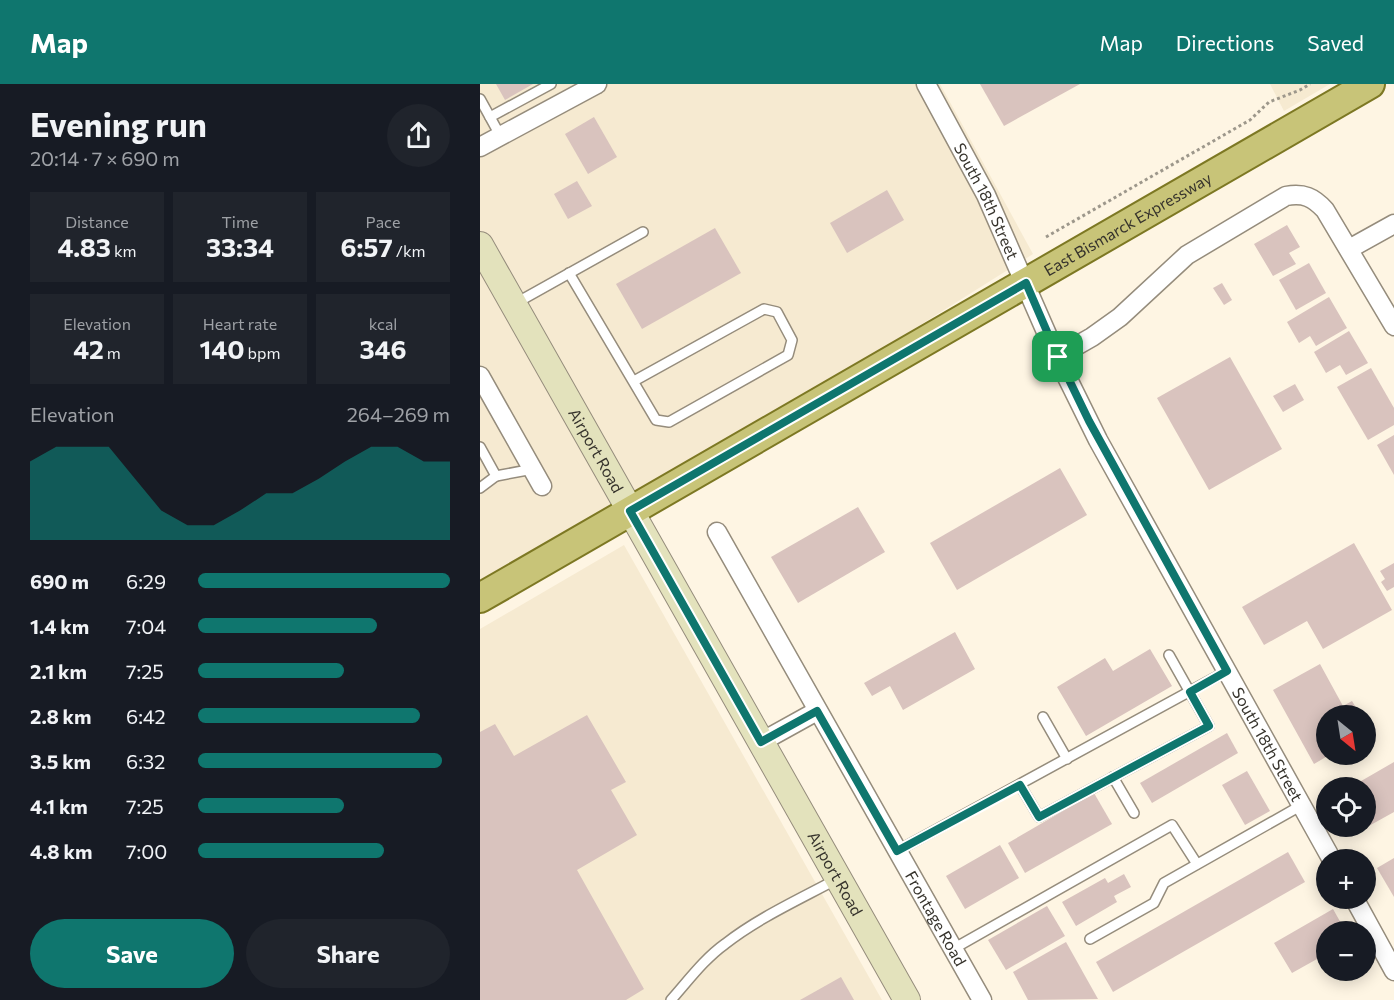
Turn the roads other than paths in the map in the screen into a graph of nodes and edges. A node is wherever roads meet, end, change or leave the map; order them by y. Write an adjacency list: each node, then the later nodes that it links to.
1 (551, 84): 6 (lane)
2 (597, 84): 7 (street)
3 (926, 84): 14 (street, South 18th Street)
4 (1370, 84): 14 (main road, East Bismarck Expressway)
5 (480, 99): 6 (lane)
6 (490, 117): 7 (lane)
7 (501, 137): 8 (street)
8 (480, 147)
9 (1394, 224): 12 (street)
10 (643, 232): 13 (lane)
11 (480, 245): 15 (main road, Airport Road)
12 (1349, 249): 16 (street); 17 (street)
13 (569, 273): 15 (lane); 19 (lane)
14 (1026, 283): 17 (street, South 18th Street); 25 (main road, East Bismarck Expressway)
15 (514, 304): 25 (main road, Airport Road)
16 (1394, 326)
17 (1058, 357): 29 (street, South 18th Street)
18 (480, 377): 21 (street)
19 (634, 381): 19 (lane)
20 (480, 447): 22 (lane)
21 (533, 469): 22 (lane); 23 (street)
22 (496, 476): 24 (lane)
23 (542, 486)
24 (480, 488)
25 (630, 511): 27 (main road, East Bismarck Expressway); 33 (main road, Airport Road)
26 (717, 532): 31 (street, Frontage Road)
27 (480, 598)
28 (1169, 655): 30 (lane)
29 (1227, 671): 30 (lane); 37 (street, South 18th Street)
30 (1190, 692): 34 (lane); 35 (lane)
31 (817, 711): 33 (street); 40 (street, Frontage Road)
32 (1043, 717): 34 (lane)
33 (761, 742): 42 (main road, Airport Road)
34 (1067, 759): 36 (lane)
35 (1113, 777): 36 (lane); 38 (lane)
36 (1020, 785): 40 (lane)
37 (1302, 805): 39 (street, South 18th Street); 41 (lane)
38 (1134, 813)
39 (1326, 849)
40 (897, 851): 45 (street, Frontage Road)
41 (1197, 864): 44 (lane); 45 (lane)
42 (838, 878): 47 (lane); 48 (main road, Airport Road)
43 (1360, 909): 46 (street)
44 (1090, 939)
45 (953, 949): 49 (street, Frontage Road)
46 (1394, 971)
47 (670, 1000)
48 (907, 1000)
49 (982, 1000)

